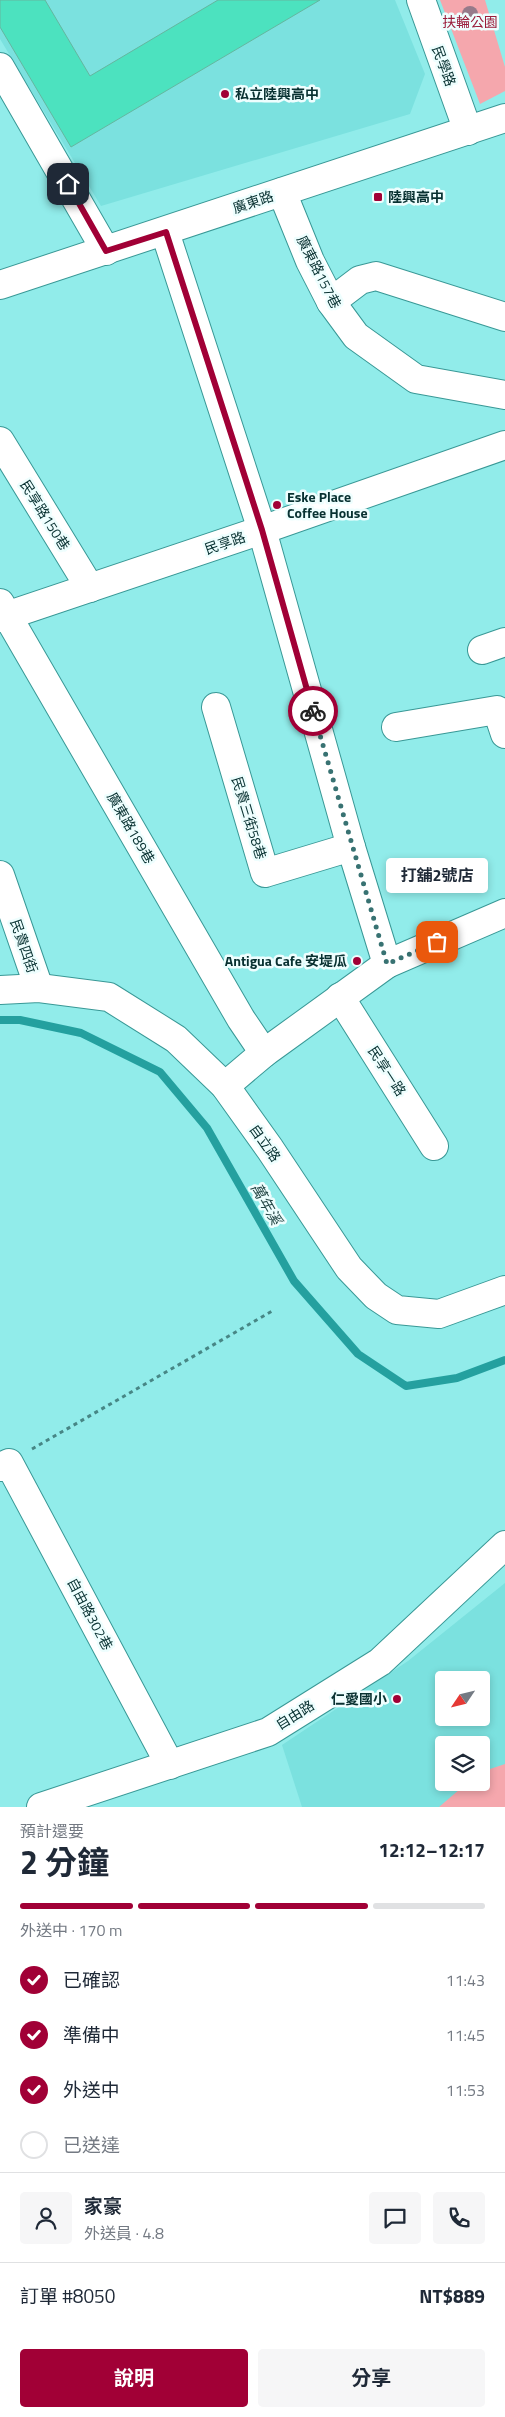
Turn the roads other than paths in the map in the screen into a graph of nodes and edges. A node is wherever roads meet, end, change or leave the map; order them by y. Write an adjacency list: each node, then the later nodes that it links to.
1 (421, 0): 4 (street, 民學路)
2 (0, 67): 7 (street)
3 (505, 118): 4 (street, 廣東路)
4 (468, 131): 5 (street, 廣東路)
5 (282, 192): 6 (street, 廣東路); 9 (street, 廣東路157巷)
6 (166, 232): 7 (street, 廣東路); 14 (street)
7 (106, 251): 8 (street, 廣東路)
8 (0, 285)
9 (331, 302): 10 (street); 11 (street, 廣東路157巷)
10 (505, 317)
11 (505, 395)
12 (0, 441): 15 (street, 民享路150巷)
13 (505, 444): 14 (street, 民享路)
14 (262, 530): 15 (street, 民享路); 20 (street)
15 (90, 588): 16 (street, 民享路)
16 (3, 612): 27 (street, 廣東路189巷)
17 (216, 707): 20 (street, 民貴三街58巷)
18 (396, 727): 19 (street)
19 (505, 734)
20 (351, 847): 23 (street)
21 (0, 875): 24 (street, 民貴四街)
22 (505, 914): 23 (street)
23 (387, 964): 26 (street)
24 (38, 988): 25 (street, 自立路); 28 (street, 自立路)
25 (0, 990)
26 (340, 997): 27 (street); 29 (street, 民享一路)
27 (264, 1053): 28 (street)
28 (225, 1086): 30 (street, 自立路)
29 (434, 1146)
30 (505, 1290)
31 (5, 1465): 33 (street, 自由路302巷)
32 (505, 1545): 33 (street, 自由路)
33 (170, 1765): 34 (street, 自由路)
34 (40, 1807)

